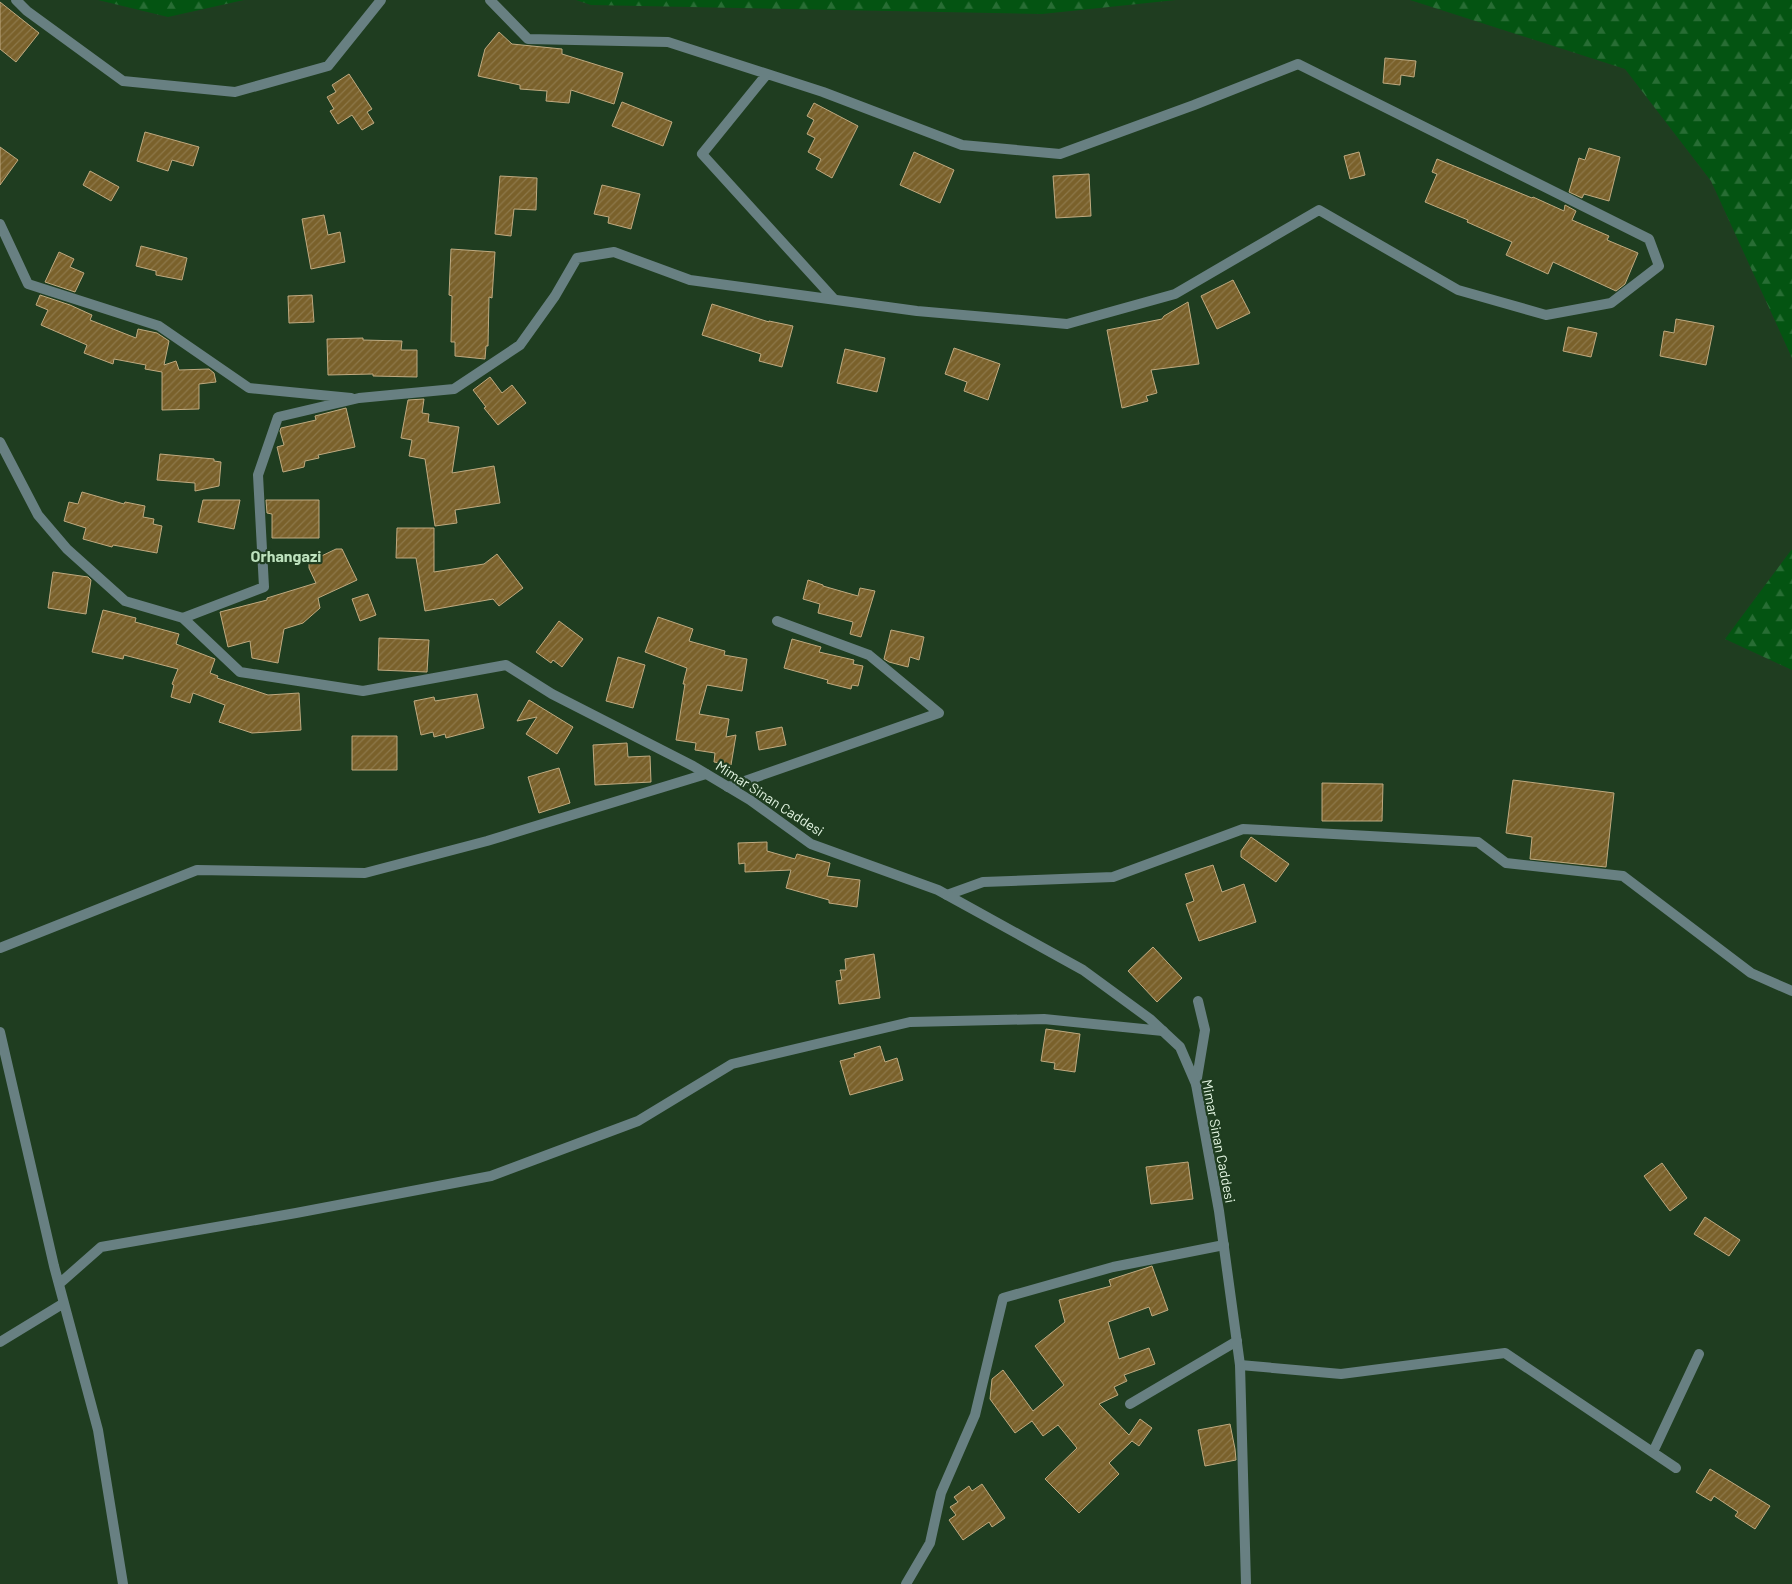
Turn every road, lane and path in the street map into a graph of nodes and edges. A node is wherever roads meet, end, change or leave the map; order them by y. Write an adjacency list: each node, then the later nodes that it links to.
1 (16, 0): 2 (street)
2 (381, 0)
3 (490, 0): 4 (street)
4 (767, 74): 6 (street); 6 (street)
5 (0, 224): 7 (street)
6 (834, 300): 7 (street)
7 (359, 398): 9 (street)
8 (0, 442): 9 (street, Mimar Sinan Caddesi)
9 (182, 618): 11 (street, Mimar Sinan Caddesi)
10 (777, 621): 12 (street)
11 (706, 774): 12 (street, Mimar Sinan Caddesi); 14 (street)
12 (728, 787): 13 (street, Mimar Sinan Caddesi)
13 (947, 895): 15 (street); 17 (street, Mimar Sinan Caddesi)
14 (0, 948)
15 (1792, 991)
16 (1198, 1001): 19 (street)
17 (1163, 1031): 19 (street, Mimar Sinan Caddesi); 21 (street)
18 (0, 1032): 21 (street)
19 (1196, 1084): 20 (street, Mimar Sinan Caddesi)
20 (1224, 1245): 23 (street, Mimar Sinan Caddesi); 31 (street)
21 (59, 1284): 22 (street)
22 (64, 1303): 24 (street); 30 (street)
23 (1236, 1341): 26 (street, Mimar Sinan Caddesi); 27 (street)
24 (0, 1342)
25 (1699, 1354): 28 (street)
26 (1240, 1365): 28 (street); 32 (street, Mimar Sinan Caddesi)
27 (1130, 1404)
28 (1653, 1452): 29 (street)
29 (1676, 1468)
30 (123, 1584)
31 (906, 1584)
32 (1246, 1584)

